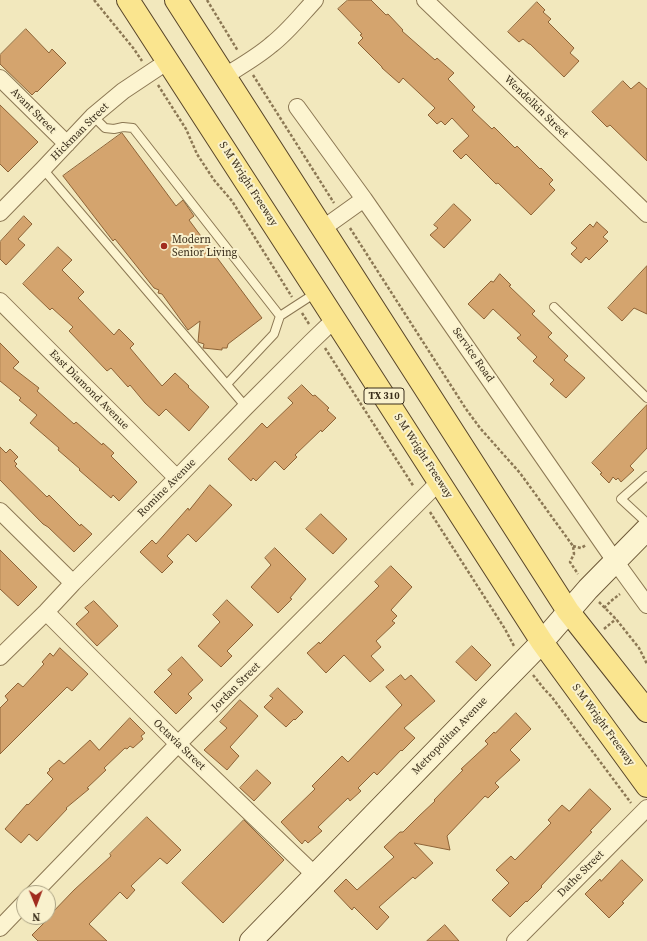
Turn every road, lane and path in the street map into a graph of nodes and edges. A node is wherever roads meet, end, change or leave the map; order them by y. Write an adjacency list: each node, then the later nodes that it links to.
1 (94, 0): 9 (path)
2 (128, 0): 7 (main road, S M Wright Freeway / TX 310)
3 (176, 0): 10 (main road)
4 (207, 0): 8 (path)
5 (315, 0): 8 (street)
6 (425, 0): 18 (street, Wendelkin Street)
7 (168, 61): 9 (street, Hickman Street); 21 (main road, S M Wright Freeway / TX 310)
8 (246, 63): 10 (street); 19 (path)
9 (150, 73): 13 (street, Hickman Street); 23 (path)
10 (225, 76): 20 (main road)
11 (0, 78): 14 (street, Avant Street)
12 (297, 107): 16 (street, Service Road)
13 (93, 116): 14 (street, Hickman Street); 25 (lane)
14 (67, 144): 15 (street, Hickman Street)
15 (43, 170): 17 (street, Hickman Street); 28 (lane)
16 (364, 199): 19 (street); 41 (street, Service Road)
17 (0, 213)
18 (647, 214)
19 (342, 215): 20 (street); 39 (path)
20 (322, 229): 47 (main road)
21 (317, 292): 23 (lane); 26 (main road, S M Wright Freeway / TX 310)
22 (0, 301): 32 (street, East Diamond Avenue)
23 (297, 305): 25 (lane); 27 (path)
24 (554, 307): 29 (lane)
25 (280, 316): 28 (lane)
26 (335, 320): 27 (street, Romine Avenue); 33 (main road, S M Wright Freeway / TX 310)
27 (317, 337): 30 (street, Romine Avenue); 34 (path)
28 (227, 384): 30 (lane)
29 (647, 398)
30 (246, 407): 32 (street, Romine Avenue)
31 (647, 476): 36 (lane)
32 (177, 478): 42 (street, Romine Avenue)
33 (439, 482): 34 (street, Jordan Street); 52 (main road, S M Wright Freeway / TX 310)
34 (422, 500): 51 (path); 57 (street, Jordan Street)
35 (0, 511): 42 (street)
36 (647, 522)
37 (647, 529): 41 (street, Metropolitan Avenue)
38 (591, 543): 39 (path)
39 (573, 546): 40 (path)
40 (570, 562)
41 (615, 562): 45 (street, Service Road); 47 (street, Metropolitan Avenue)
42 (73, 583): 48 (street, Romine Avenue)
43 (624, 591): 46 (path)
44 (599, 603): 46 (path)
45 (647, 605)
46 (604, 608): 49 (path)
47 (568, 611): 52 (street, Metropolitan Avenue); 56 (main road)
48 (46, 612): 53 (street, Romine Avenue); 57 (street, Octavia Street)
49 (616, 619): 50 (path); 54 (path)
50 (604, 629)
51 (511, 642)
52 (542, 642): 58 (main road, S M Wright Freeway / TX 310); 60 (street, Metropolitan Avenue)
53 (0, 657)
54 (647, 664)
55 (538, 683): 59 (path)
56 (647, 711)
57 (178, 744): 60 (street, Octavia Street); 61 (street, Jordan Street)
58 (647, 786)
59 (644, 811): 65 (street, Dathe Street)
60 (314, 874): 64 (street, Metropolitan Avenue)
61 (42, 885)
62 (16, 911): 63 (street)
63 (0, 928)
64 (250, 941)
65 (515, 941)

